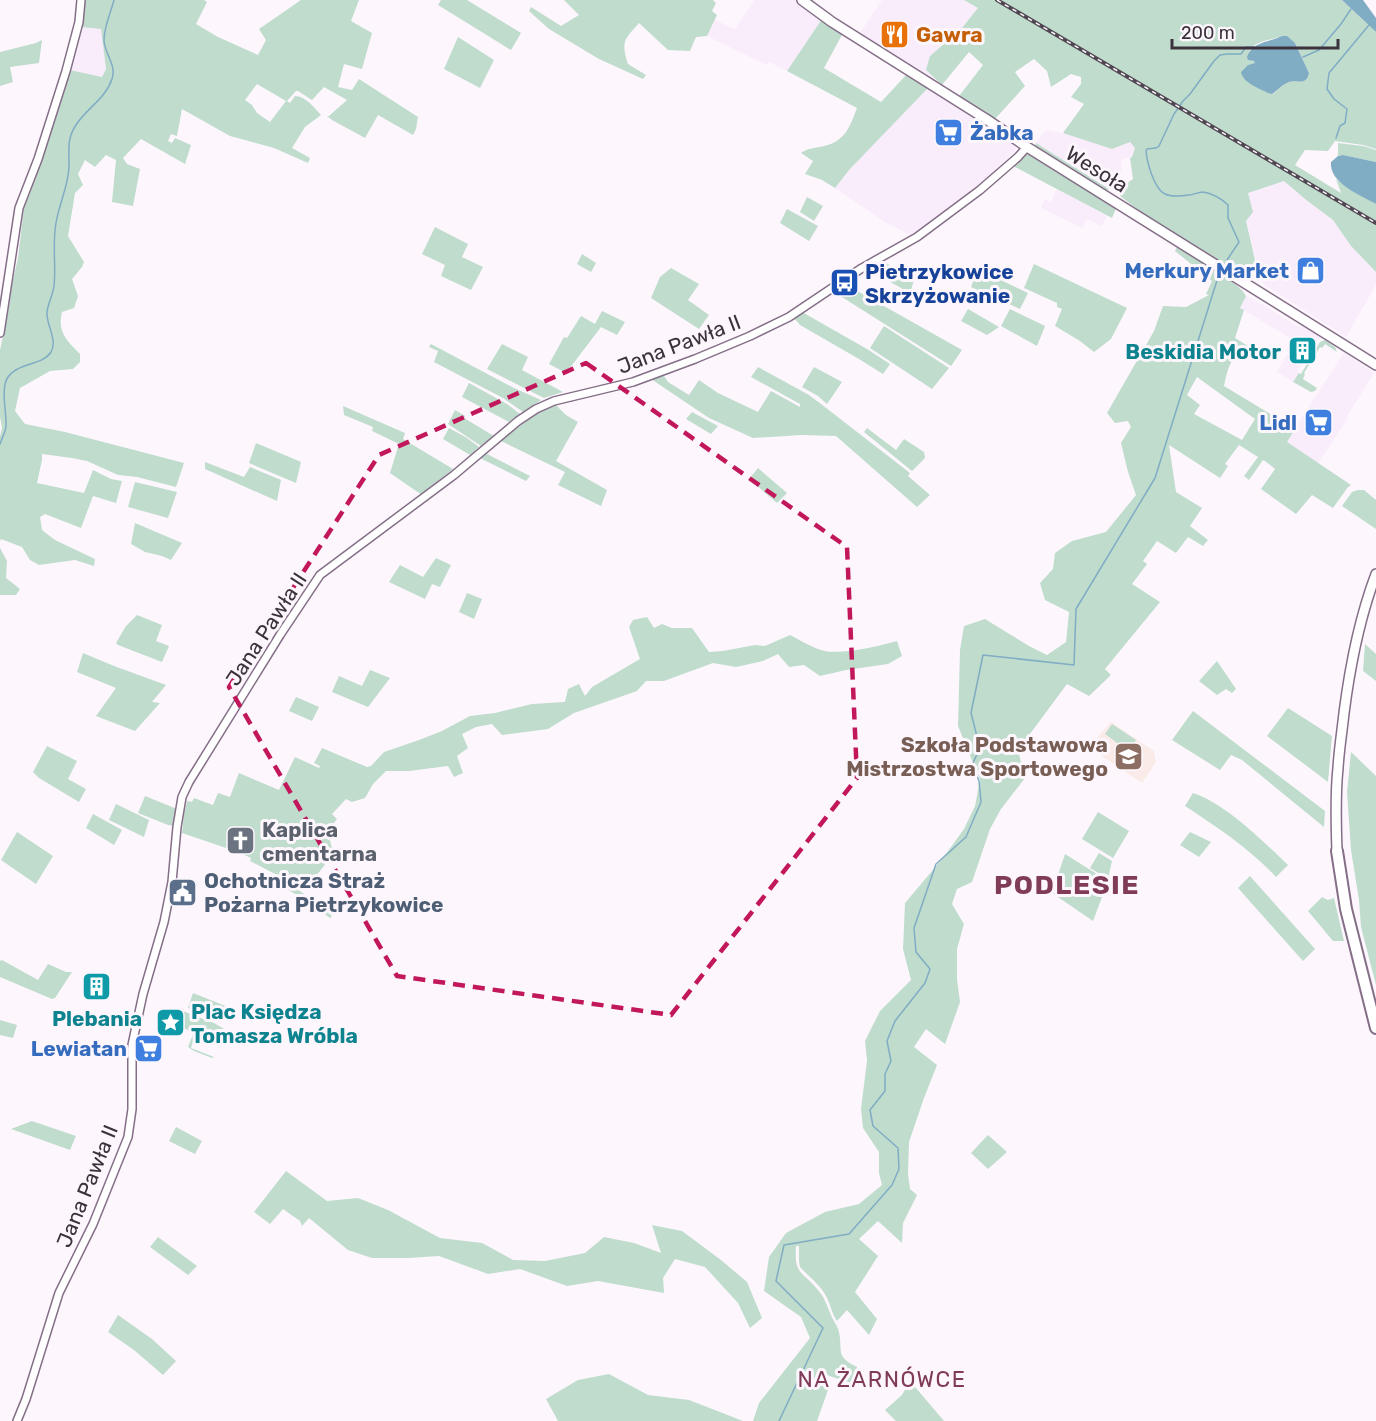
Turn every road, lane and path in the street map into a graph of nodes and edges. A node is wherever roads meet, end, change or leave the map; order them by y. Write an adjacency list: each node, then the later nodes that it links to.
1 (81, 0): 4 (street)
2 (802, 0): 3 (main road, Wesoła)
3 (1027, 147): 5 (main road, Wesoła); 9 (street, Jana Pawła II)
4 (0, 333)
5 (1376, 365)
6 (1376, 574): 7 (main road)
7 (1337, 851): 8 (highway)
8 (1376, 1028)
9 (17, 1421)

